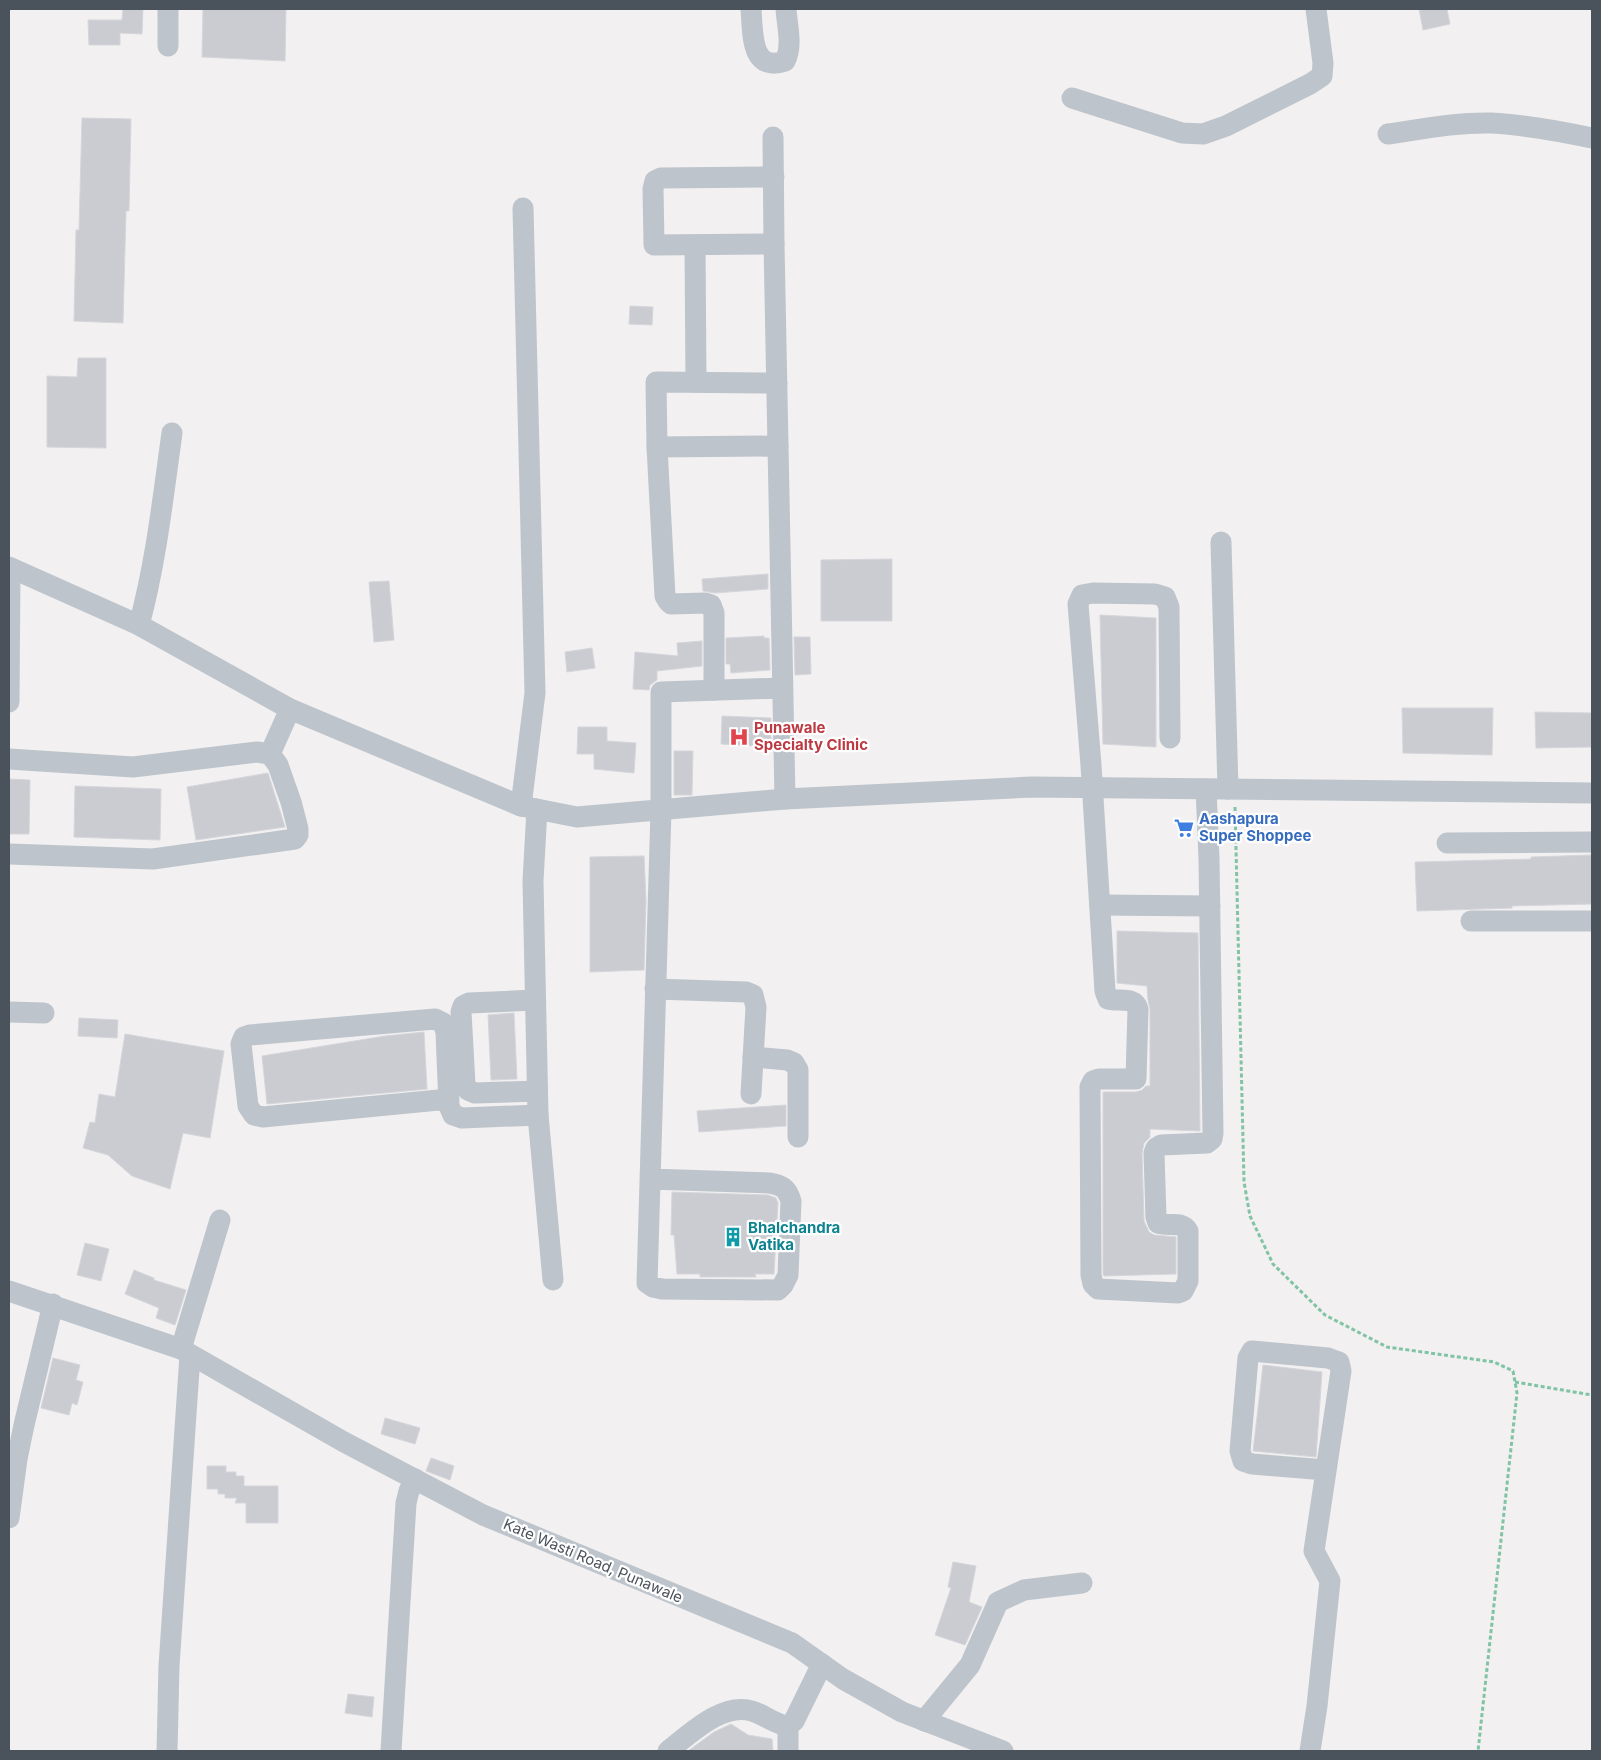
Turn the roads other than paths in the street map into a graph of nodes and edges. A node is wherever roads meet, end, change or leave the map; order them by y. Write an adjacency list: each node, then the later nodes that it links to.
1 (168, 9): 5 (street)
2 (751, 9): 3 (street)
3 (786, 9)
4 (1316, 9): 6 (street)
5 (168, 46)
6 (1072, 98)
7 (1388, 134): 9 (street)
8 (773, 137): 10 (street)
9 (1592, 138)
10 (774, 177): 12 (street); 13 (street)
11 (523, 208): 34 (street)
12 (774, 244): 13 (street); 15 (street)
13 (695, 245): 14 (street)
14 (696, 382): 15 (street); 18 (street)
15 (777, 383): 17 (street)
16 (172, 433): 21 (street)
17 (778, 446): 18 (street); 22 (street)
18 (657, 447): 23 (street)
19 (1221, 542): 31 (street)
20 (10, 568): 21 (street); 24 (street)
21 (138, 625): 25 (street)
22 (782, 688): 23 (street); 33 (street)
23 (714, 690): 35 (street)
24 (9, 702)
25 (290, 708): 27 (street); 34 (street)
26 (1170, 738): 29 (street)
27 (270, 754): 28 (street); 38 (street)
28 (9, 759)
29 (1093, 788): 30 (street); 33 (street); 39 (street)
30 (1206, 789): 31 (street); 40 (street)
31 (1231, 789): 32 (street)
32 (1592, 793)
33 (784, 799): 35 (street)
34 (529, 808): 35 (street); 44 (street)
35 (661, 810): 43 (street)
36 (1592, 842): 37 (street)
37 (1447, 843)
38 (9, 854)
39 (1100, 905): 40 (street); 40 (street)
40 (1210, 906)
41 (1471, 921): 42 (street)
42 (1592, 921)
43 (656, 990): 47 (street); 53 (street)
44 (535, 1000): 48 (street); 48 (street)
45 (9, 1012): 46 (street)
46 (44, 1013)
47 (753, 1057): 49 (street); 52 (street)
48 (537, 1091): 51 (street)
49 (751, 1094)
50 (449, 1099): 50 (street); 51 (street)
51 (538, 1115): 55 (street)
52 (798, 1137)
53 (650, 1179): 53 (street)
54 (220, 1220): 58 (street)
55 (553, 1280)
56 (9, 1291): 57 (street, Kate Wasti Road, Punawale)
57 (53, 1304): 58 (street, Kate Wasti Road, Punawale); 61 (street)
58 (185, 1352): 60 (street, Kate Wasti Road, Punawale); 66 (street)
59 (1326, 1470): 59 (street); 71 (street)
60 (415, 1480): 63 (street, Kate Wasti Road, Punawale); 67 (street)
61 (9, 1518)
62 (1082, 1584): 64 (street)
63 (822, 1664): 64 (street, Kate Wasti Road, Punawale); 65 (street)
64 (924, 1721): 70 (street, Kate Wasti Road, Punawale)
65 (788, 1726): 68 (street); 69 (street)
66 (167, 1751)
67 (390, 1751)
68 (668, 1751)
69 (788, 1751)
70 (1002, 1751)
71 (1310, 1751)

